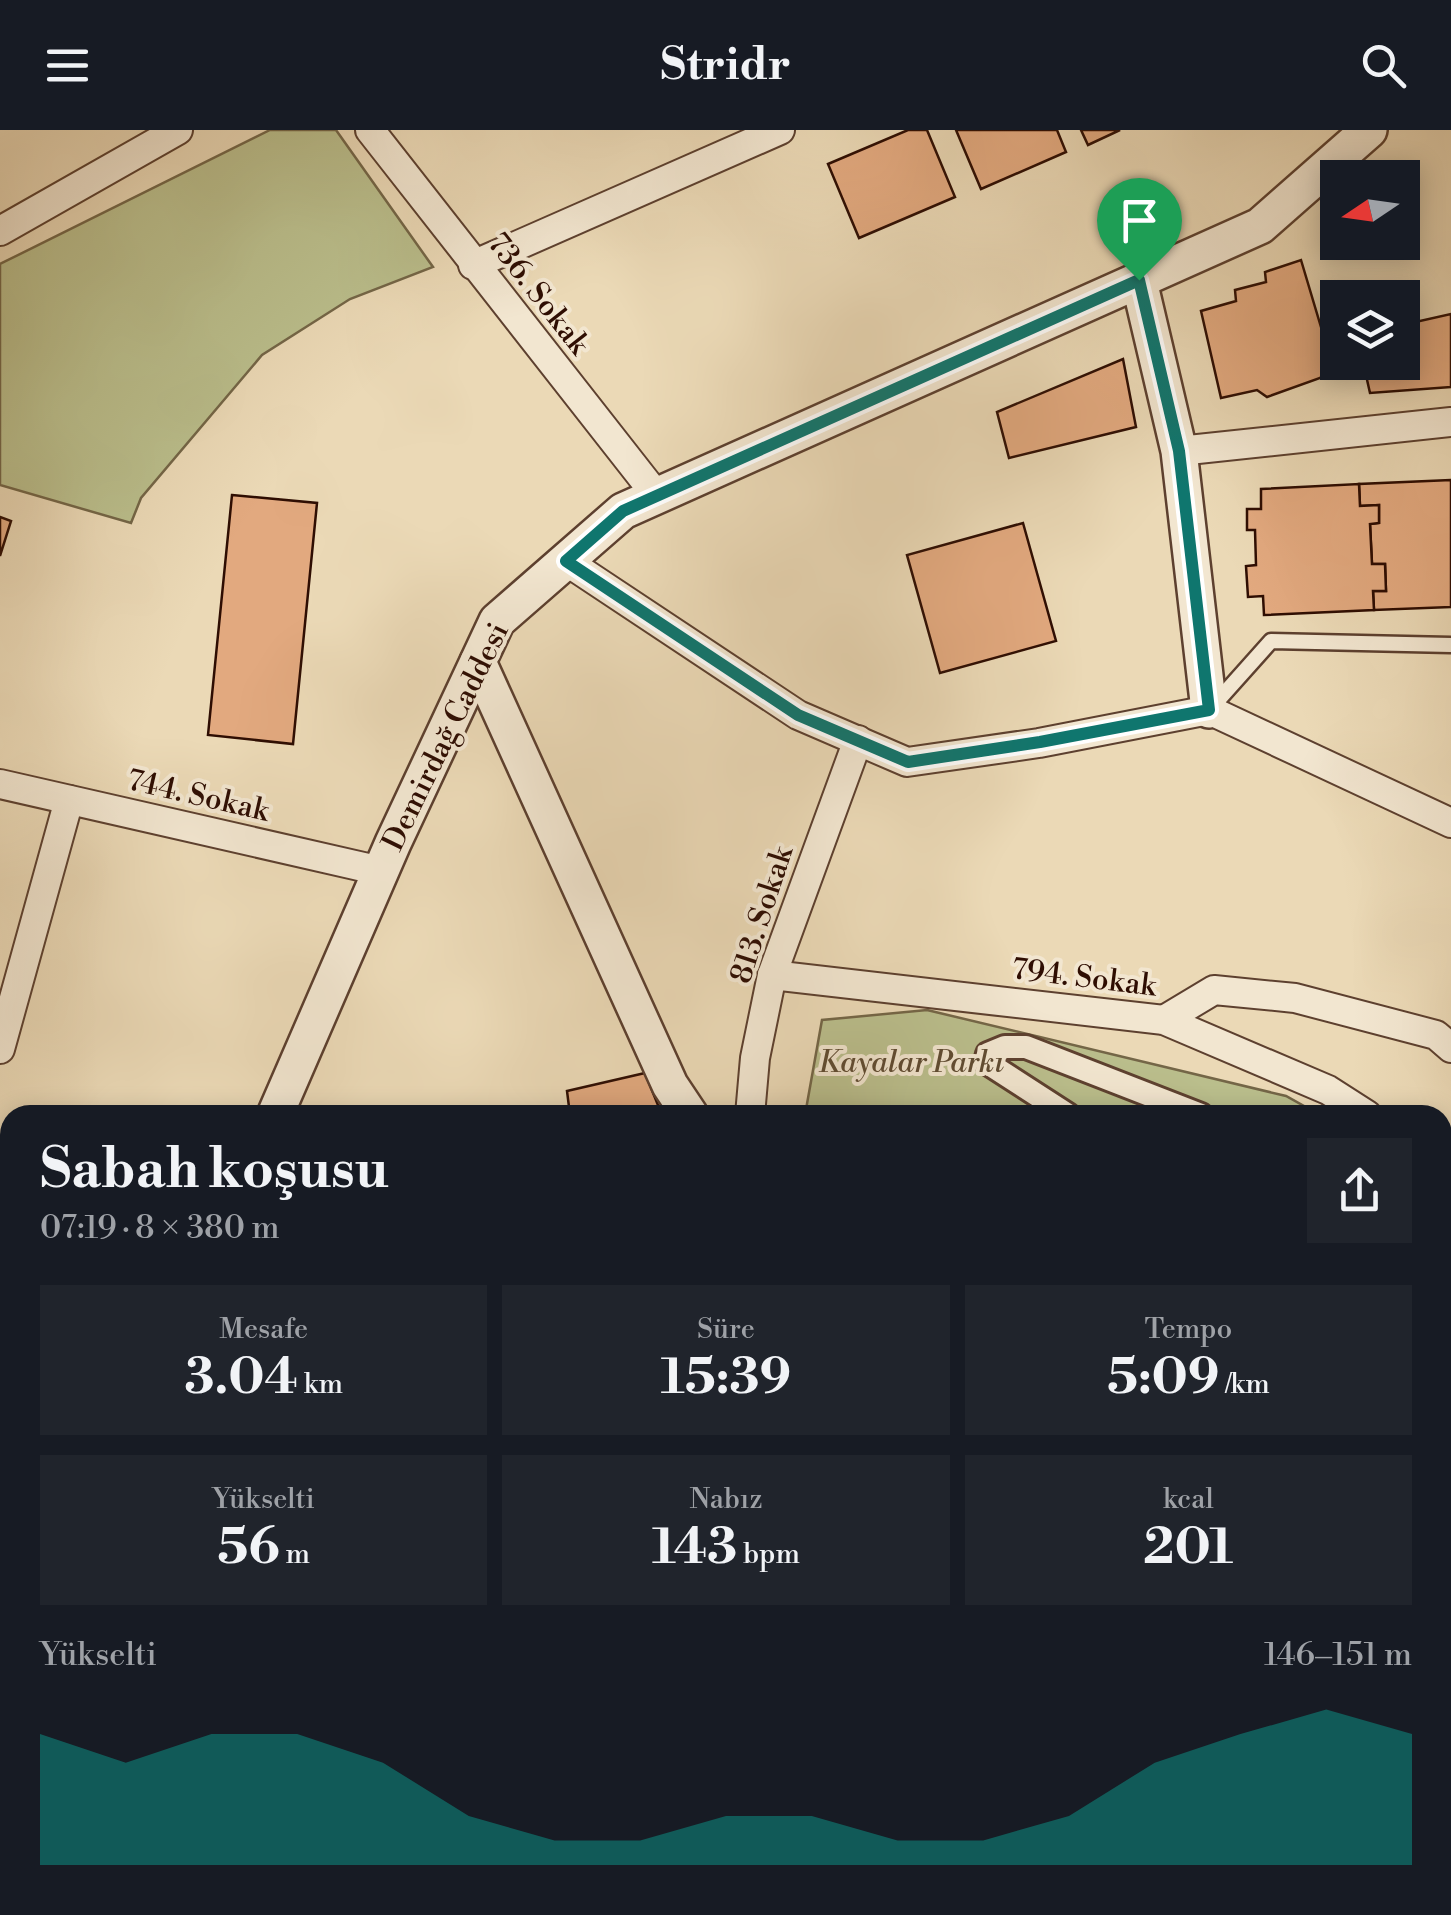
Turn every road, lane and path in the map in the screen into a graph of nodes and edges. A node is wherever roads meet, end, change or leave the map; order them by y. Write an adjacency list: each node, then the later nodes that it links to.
1 (178, 130): 5 (street)
2 (370, 130): 6 (street, 736. Sokak)
3 (780, 130): 6 (street)
4 (1369, 130): 7 (street, Demirdağ Caddesi)
5 (0, 231)
6 (473, 264): 10 (street, 736. Sokak)
7 (1139, 280): 9 (street); 10 (street, Demirdağ Caddesi)
8 (1451, 422): 9 (street)
9 (1179, 451): 14 (street)
10 (657, 496): 11 (street, Demirdağ Caddesi)
11 (566, 561): 13 (street, Demirdağ Caddesi); 15 (street)
12 (1451, 645): 14 (lane)
13 (478, 662): 19 (street, Demirdağ Caddesi); 25 (street)
14 (1209, 710): 15 (street); 18 (street)
15 (858, 740): 20 (street, 813. Sokak)
16 (0, 784): 17 (street, 744. Sokak)
17 (69, 800): 19 (street, 744. Sokak); 23 (street)
18 (1451, 823)
19 (380, 871): 24 (street, Demirdağ Caddesi)
20 (772, 975): 21 (street, 794. Sokak); 26 (street, 813. Sokak)
21 (1164, 1020): 22 (street); 29 (street, 794. Sokak)
22 (1451, 1048)
23 (0, 1049)
24 (279, 1105)
25 (683, 1105)
26 (751, 1105)
27 (1052, 1105): 28 (street)
28 (1174, 1105)
29 (1351, 1105)

